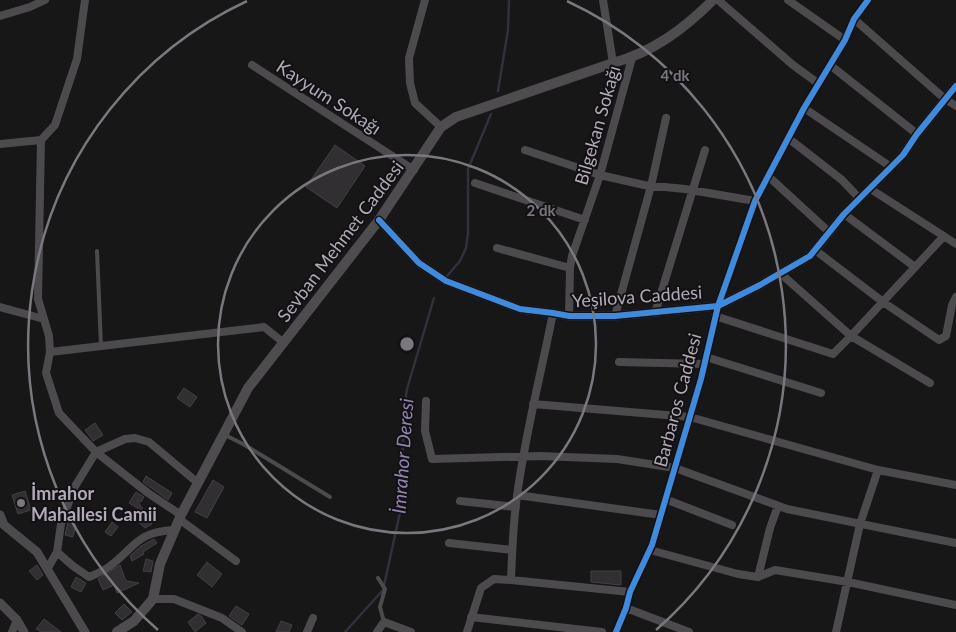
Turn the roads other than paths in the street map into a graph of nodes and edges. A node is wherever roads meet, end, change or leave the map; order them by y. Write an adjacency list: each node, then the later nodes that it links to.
1 (45, 0): 9 (street)
2 (85, 0): 25 (street)
3 (425, 0): 22 (street)
4 (603, 0): 13 (street)
5 (713, 0): 12 (main road, Sevban Mehmet Caddesi)
6 (718, 0): 16 (street)
7 (788, 0): 11 (street)
8 (868, 0): 10 (street, Barbaros Caddesi)
9 (0, 16)
10 (854, 18): 11 (street, Barbaros Caddesi); 18 (street)
11 (845, 40): 15 (street, Barbaros Caddesi)
12 (632, 58): 13 (main road, Sevban Mehmet Caddesi); 31 (street, Bilgekan Sokağı)
13 (613, 63): 22 (main road, Sevban Mehmet Caddesi)
14 (252, 64): 30 (street, Kayyum Sokağı)
15 (830, 65): 16 (street, Barbaros Caddesi); 23 (street)
16 (819, 84): 20 (street, Barbaros Caddesi)
17 (956, 86): 18 (street, Yeşilova Caddesi)
18 (944, 99): 19 (street); 23 (street, Yeşilova Caddesi)
19 (956, 106)
20 (804, 108): 24 (street, Barbaros Caddesi); 29 (street)
21 (666, 118): 34 (street)
22 (441, 127): 30 (main road, Sevban Mehmet Caddesi)
23 (918, 134): 29 (street, Yeşilova Caddesi)
24 (788, 138): 32 (street, Barbaros Caddesi); 37 (street)
25 (42, 140): 26 (street); 61 (street)
26 (0, 144)
27 (525, 150): 31 (street)
28 (705, 150): 36 (street)
29 (891, 167): 35 (street, Yeşilova Caddesi)
30 (414, 170): 40 (main road, Sevban Mehmet Caddesi)
31 (600, 176): 34 (street); 41 (street, Bilgekan Sokağı)
32 (768, 176): 38 (street, Barbaros Caddesi); 42 (street)
33 (475, 182): 41 (street)
34 (651, 186): 36 (street); 59 (street)
35 (869, 188): 37 (street, Yeşilova Caddesi); 43 (street)
36 (693, 191): 38 (street); 57 (street)
37 (859, 198): 39 (street, Yeşilova Caddesi)
38 (754, 201): 53 (street, Barbaros Caddesi)
39 (844, 214): 42 (street, Yeşilova Caddesi); 48 (street)
40 (379, 220): 56 (street, Yeşilova Caddesi); 63 (main road, Sevban Mehmet Caddesi)
41 (585, 220): 49 (street, Bilgekan Sokağı)
42 (830, 232): 46 (street, Yeşilova Caddesi)
43 (944, 236): 44 (street); 48 (street)
44 (956, 244)
45 (497, 248): 49 (street)
46 (814, 250): 50 (street, Yeşilova Caddesi); 52 (street)
47 (97, 251): 64 (lane)
48 (915, 267): 52 (street)
49 (570, 268): 58 (street, Bilgekan Sokağı)
50 (780, 273): 53 (street, Yeşilova Caddesi); 62 (street)
51 (956, 297): 55 (street)
52 (883, 302): 55 (street); 62 (street)
53 (718, 306): 57 (street, Yeşilova Caddesi); 60 (street, Barbaros Caddesi)
54 (0, 307): 61 (street)
55 (954, 308)
56 (553, 313): 58 (street, Yeşilova Caddesi); 71 (street)
57 (655, 313): 59 (street, Yeşilova Caddesi)
58 (569, 316): 59 (street, Yeşilova Caddesi)
59 (615, 316)
60 (716, 316): 62 (street); 66 (street, Barbaros Caddesi)
61 (44, 319): 65 (street)
62 (851, 336): 68 (street)
63 (284, 343): 64 (street); 73 (main road, Sevban Mehmet Caddesi)
64 (102, 346): 65 (street)
65 (50, 352): 74 (street)
66 (706, 361): 67 (street); 69 (street); 72 (street, Barbaros Caddesi)
67 (619, 362)
68 (930, 384)
69 (821, 393)
70 (426, 401): 75 (street)
71 (533, 404): 72 (street); 75 (street)
72 (690, 417): 76 (street, Barbaros Caddesi); 77 (street)
73 (223, 434): 78 (main road, Sevban Mehmet Caddesi); 81 (lane)
74 (96, 452): 78 (street); 88 (street); 97 (street)
75 (524, 456): 76 (street); 80 (street)
76 (675, 468): 82 (street, Barbaros Caddesi); 85 (street)
77 (878, 470): 79 (street); 89 (street)
78 (198, 483): 88 (main road, Sevban Mehmet Caddesi)
79 (956, 485)
80 (517, 495): 84 (street); 87 (street)
81 (330, 498)
82 (665, 499): 87 (street, Barbaros Caddesi); 90 (street)
83 (460, 501): 84 (street)
84 (516, 506): 95 (street)
85 (778, 506): 89 (street); 100 (street)
86 (0, 515): 91 (street)
87 (661, 515): 96 (street, Barbaros Caddesi)
88 (180, 517): 92 (main road, Sevban Mehmet Caddesi); 98 (street)
89 (860, 524): 94 (street); 103 (street)
90 (732, 525)
91 (2, 527): 99 (street)
92 (174, 530): 97 (street); 105 (main road, Sevban Mehmet Caddesi)
93 (449, 543): 95 (street)
94 (956, 543)
95 (512, 550): 102 (street)
96 (650, 550): 100 (street); 104 (street, Barbaros Caddesi)
97 (57, 552): 99 (street)
98 (236, 561)
99 (48, 568): 115 (street)
100 (758, 577): 103 (street)
101 (378, 578): 112 (lane)
102 (510, 580): 104 (street); 109 (street)
103 (848, 582): 107 (street); 125 (street)
104 (630, 592): 108 (street, Barbaros Caddesi)
105 (153, 599): 116 (main road, Sevban Mehmet Caddesi); 117 (street)
106 (0, 602): 111 (street)
107 (956, 605)
108 (626, 608): 123 (street, Barbaros Caddesi); 124 (street)
109 (471, 617): 121 (street); 122 (street)
110 (313, 618): 118 (street)
111 (17, 620): 113 (street); 114 (street)
112 (384, 622): 119 (street); 120 (street)
113 (12, 632)
114 (24, 632)
115 (85, 632)
116 (117, 632)
117 (242, 632)
118 (307, 632)
119 (377, 632)
120 (411, 632)
121 (467, 632)
122 (602, 632)
123 (616, 632)
124 (689, 632)
125 (836, 632)

